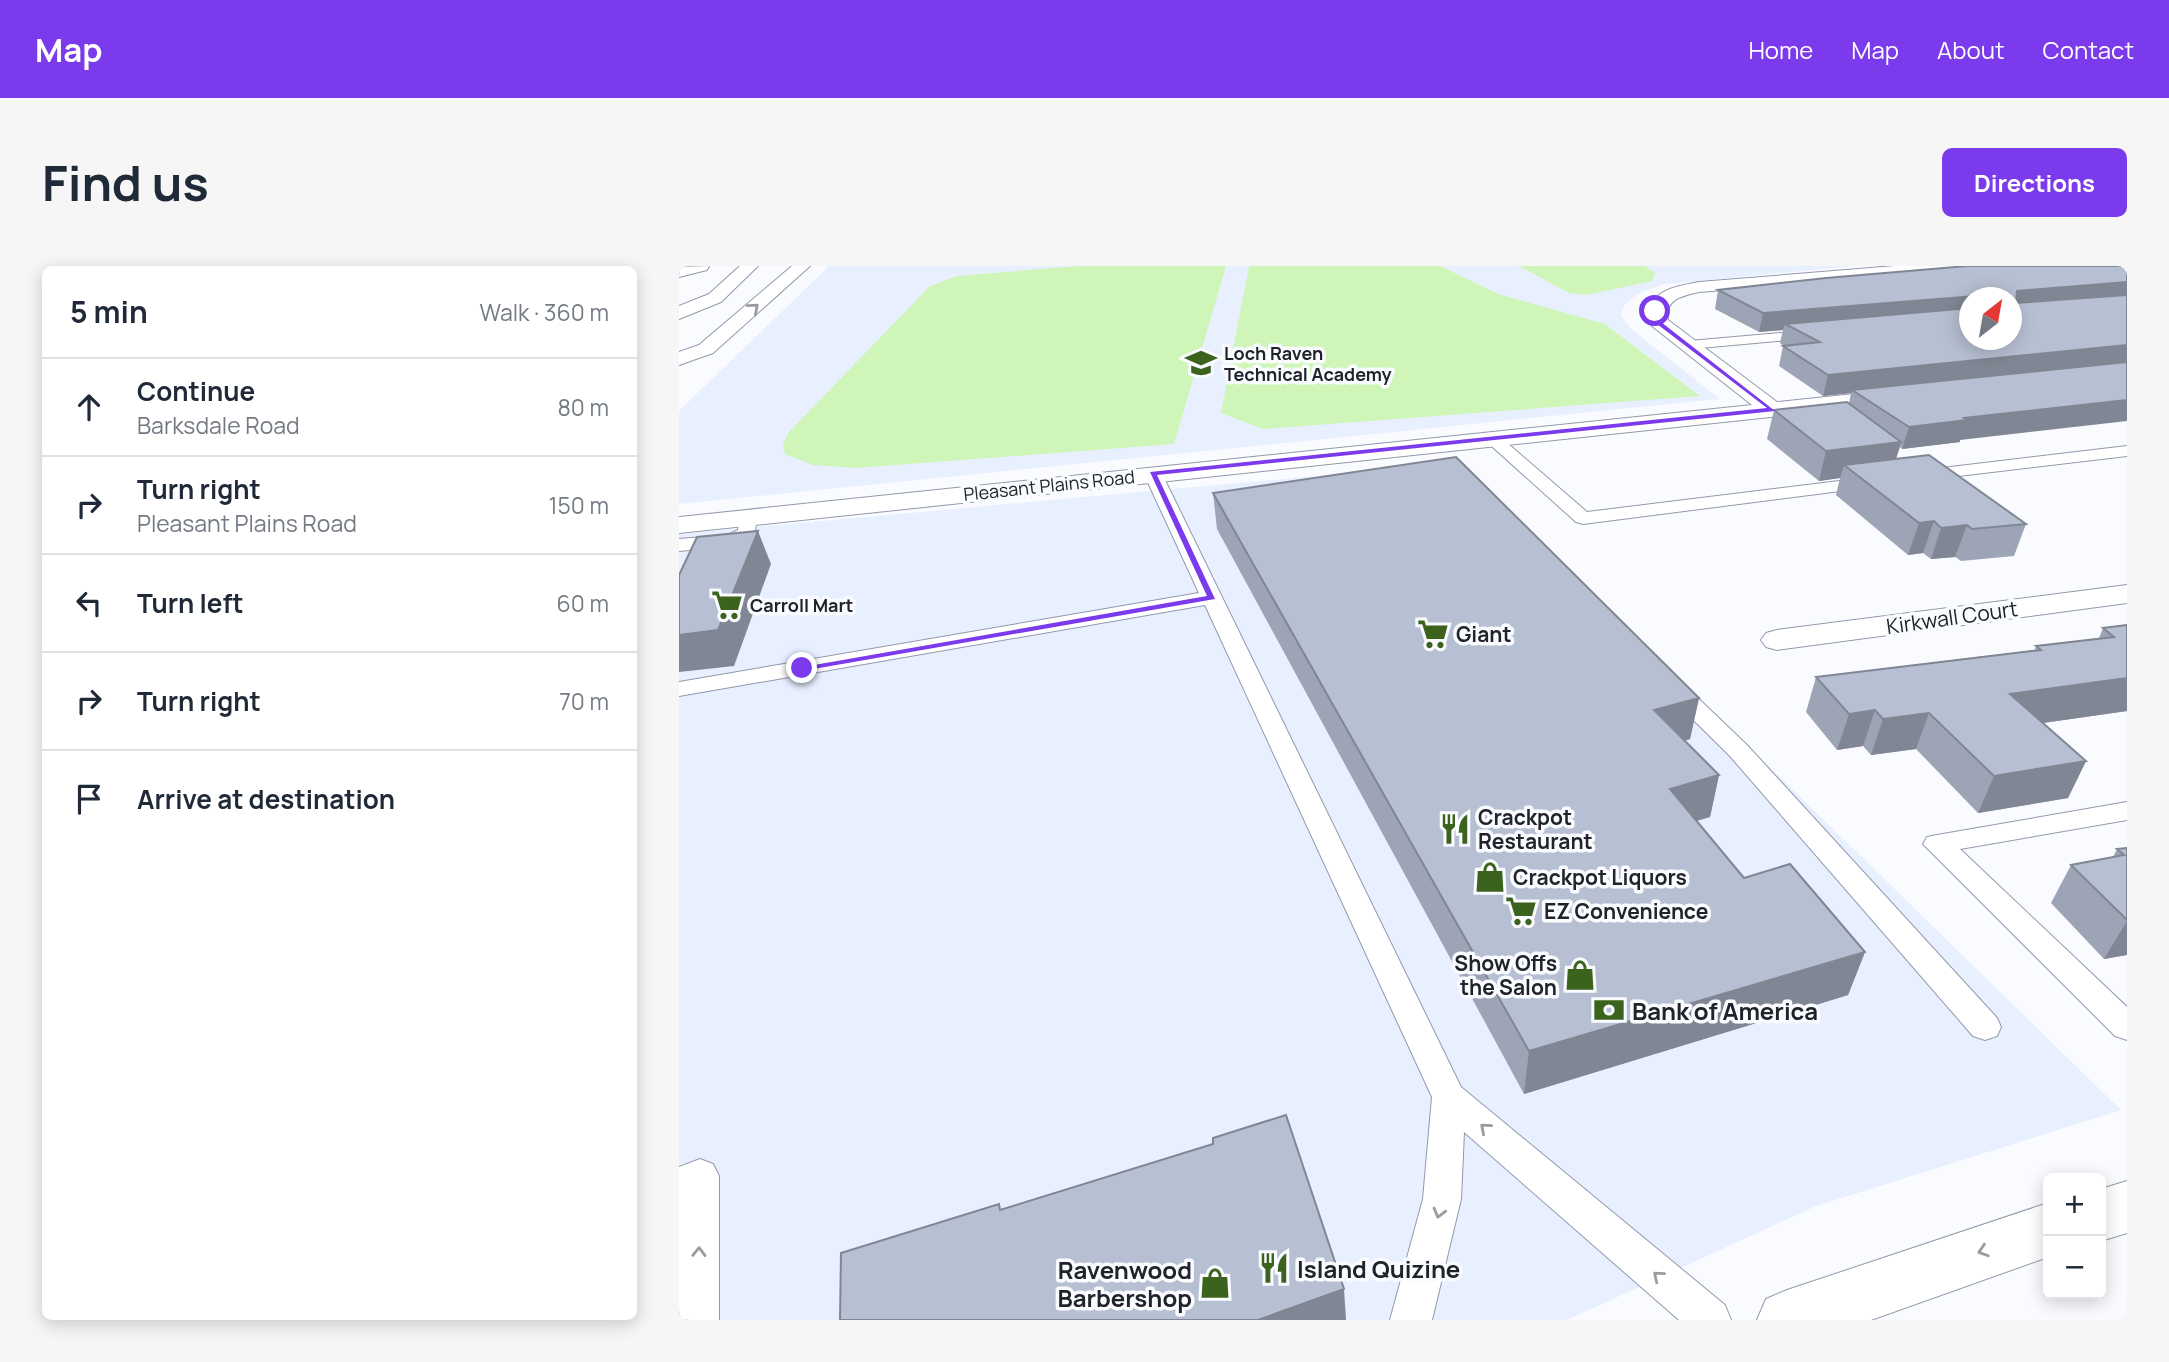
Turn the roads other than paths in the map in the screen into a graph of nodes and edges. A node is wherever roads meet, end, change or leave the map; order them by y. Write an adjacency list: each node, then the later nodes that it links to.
1 (701, 266): 5 (street)
2 (750, 266): 6 (street)
3 (802, 266): 11 (street, one-way to 3)
4 (1958, 266): 10 (street)
5 (679, 272)
6 (715, 298): 7 (street); 8 (street)
7 (679, 313)
8 (679, 327)
9 (1836, 332): 10 (lane)
10 (1689, 345): 15 (street)
11 (706, 349): 12 (street); 13 (street)
12 (679, 359)
13 (679, 374)
14 (1923, 394): 15 (street, Pleasant Plains Road)
15 (1773, 410): 16 (street, Pleasant Plains Road)
16 (1493, 439): 17 (street, Pleasant Plains Road); 18 (lane)
17 (1423, 446): 19 (lane); 20 (street, Pleasant Plains Road)
18 (2127, 451)
19 (1443, 465)
20 (1153, 474): 21 (street, Pleasant Plains Road); 23 (lane)
21 (680, 530)
22 (2127, 594): 24 (street, Kirkwall Court)
23 (1212, 597): 26 (lane); 30 (lane)
24 (1777, 640)
25 (1650, 664): 28 (lane)
26 (679, 689)
27 (2127, 811): 29 (lane)
28 (1985, 1027)
29 (2127, 1027)
30 (1449, 1097): 36 (lane, one-way to 36); 37 (lane, one-way to 30)
31 (679, 1184): 35 (lane, one-way to 31)
32 (2127, 1207): 33 (street)
33 (2106, 1213)
34 (2043, 1232): 38 (street, one-way to 38)
35 (698, 1320)
36 (1411, 1320)
37 (1710, 1320)
38 (1787, 1320)

